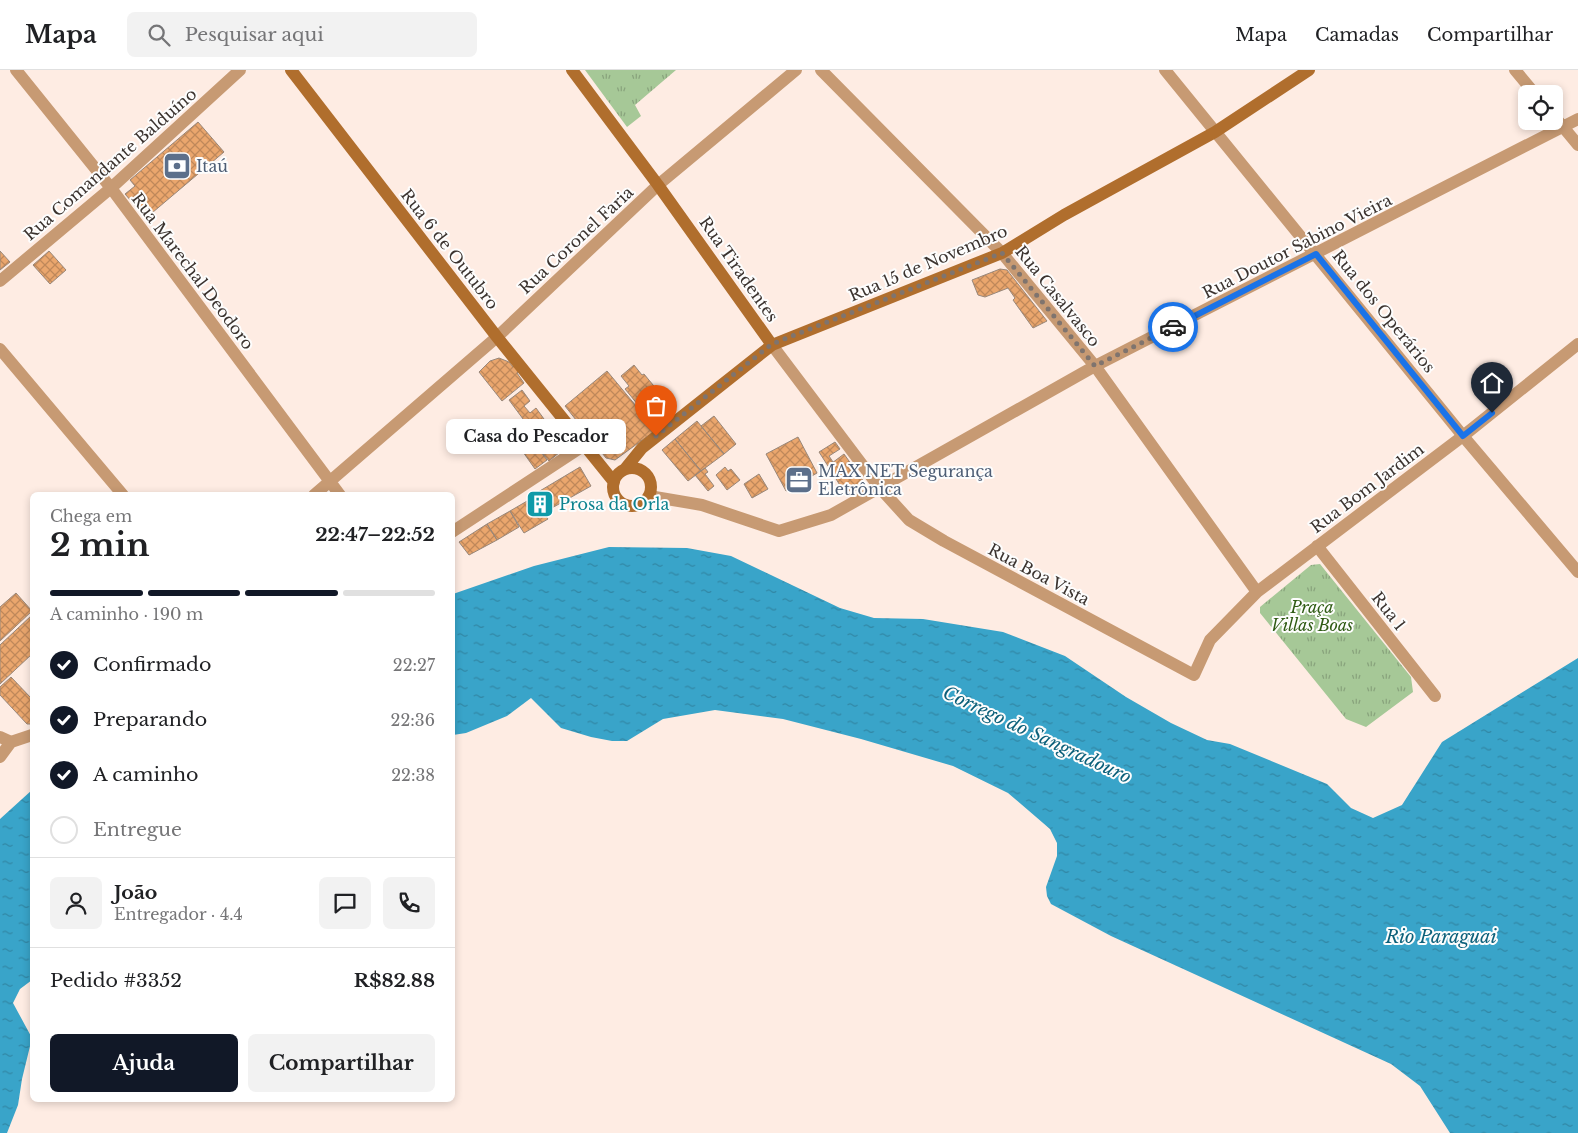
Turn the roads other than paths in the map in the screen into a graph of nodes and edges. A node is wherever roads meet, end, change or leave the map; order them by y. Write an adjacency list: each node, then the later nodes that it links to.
1 (16, 70): 17 (street, Rua Marechal Deodoro)
2 (240, 70): 17 (street, Rua Comandante Balduíno)
3 (291, 70): 21 (street, Rua 6 de Outubro)
4 (572, 70): 16 (street, Rua Tiradentes)
5 (796, 70): 16 (street, Rua Coronel Faria)
6 (821, 70): 18 (street, Rua Casalvasco)
7 (1165, 70): 14 (street, Rua dos Operários)
8 (1309, 70): 14 (street, Rua 15 de Novembro)
9 (1515, 70): 10 (street)
10 (1528, 85)
11 (1578, 119): 12 (street, Rua Doutor Sabino Vieira)
12 (1563, 127): 15 (street)
13 (1557, 130): 19 (street, Rua Doutor Sabino Vieira)
14 (1215, 132): 18 (street, Rua 15 de Novembro); 19 (street, Rua dos Operários)
15 (1578, 145)
16 (658, 184): 21 (street, Rua Coronel Faria); 22 (street, Rua Tiradentes)
17 (111, 188): 20 (street, Rua Comandante Balduíno); 29 (street, Rua Marechal Deodoro)
18 (1002, 253): 22 (street, Rua 15 de Novembro); 25 (street, Rua Casalvasco)
19 (1316, 254): 25 (street, Rua Doutor Sabino Vieira); 26 (street, Rua dos Operários)
20 (0, 281)
21 (497, 337): 27 (street, Rua 6 de Outubro); 29 (street, Rua Coronel Faria)
22 (772, 344): 28 (street, Rua 15 de Novembro); 31 (street, Rua Tiradentes)
23 (1578, 344): 26 (street, Rua Bom Jardim)
24 (0, 348): 32 (street)
25 (1095, 366): 31 (street, Rua Doutor Sabino Vieira); 39 (street, Rua Casalvasco)
26 (1463, 436): 37 (street, Rua Bom Jardim); 38 (street, Rua dos Operários)
27 (583, 446): 30 (street, Rua 6 de Outubro); 36 (street)
28 (625, 469): 30 (street); 35 (street)
29 (329, 482): 33 (street, Rua Coronel Faria); 34 (street, Rua Marechal Deodoro)
30 (614, 482): 35 (street)
31 (879, 487): 35 (street, Rua Doutor Sabino Vieira); 40 (street, Rua Boa Vista)
32 (120, 492)
33 (317, 492)
34 (337, 492)
35 (649, 496)
36 (455, 530)
37 (1317, 546): 39 (street, Rua Bom Jardim); 41 (street, Rua 1)
38 (1578, 572)
39 (1257, 592): 40 (street, Rua Bom Jardim)
40 (1194, 675)
41 (1435, 696)
42 (30, 735): 43 (street)
43 (6, 739): 44 (street)
44 (0, 757)

